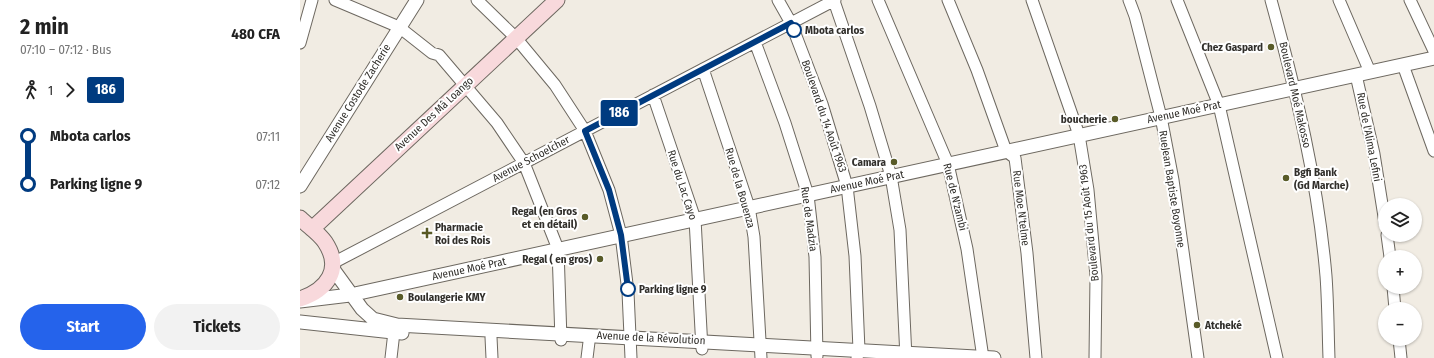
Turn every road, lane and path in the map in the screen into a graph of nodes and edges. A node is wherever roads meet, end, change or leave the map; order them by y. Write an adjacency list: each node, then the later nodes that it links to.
1 (312, 0): 20 (street)
2 (334, 0): 17 (street)
3 (417, 0): 17 (street, Avenue Costode Zacherie)
4 (477, 0): 18 (street)
5 (557, 0): 18 (main road, Avenue Des Mâ Loango)
6 (778, 0): 16 (street, Boulevard du 14 Août 1963)
7 (835, 0): 16 (street, Avenue Schoelcher); 38 (street)
8 (878, 0): 37 (street, Rue de N'zambi)
9 (948, 0): 34 (street, Rue Moe N'telme)
10 (1032, 0): 33 (street, Boulevard du 15 Août 1963)
11 (1129, 0): 31 (street, RueJean Baptiste Boyonne)
12 (1177, 0): 30 (street)
13 (1271, 0): 28 (street, Boulevard Moé Makosso)
14 (1339, 0): 25 (street)
15 (1410, 0): 21 (street)
16 (791, 23): 19 (street, Avenue Schoelcher); 40 (street, Boulevard du 14 Août 1963)
17 (399, 28): 27 (street); 39 (street, Avenue Costode Zacherie)
18 (516, 38): 27 (main road, Avenue Des Mâ Loango); 32 (street)
19 (755, 42): 24 (street, Avenue Schoelcher); 41 (street, Rue de Madzia)
20 (300, 43)
21 (1434, 51)
22 (1434, 58): 23 (street, Avenue Moé Prat)
23 (1404, 65): 25 (street, Avenue Moé Prat); 35 (street)
24 (703, 69): 29 (street, Avenue Schoelcher); 43 (street, Rue de la Bouenza)
25 (1370, 72): 26 (street, Avenue Moé Prat)
26 (1356, 75): 28 (street, Avenue Moé Prat); 42 (street, Rue de l'Alima Lefini)
27 (466, 85): 36 (street); 46 (main road, Avenue Des Mâ Loango)
28 (1295, 88): 30 (street, Avenue Moé Prat); 73 (street, Boulevard Moé Makosso)
29 (653, 95): 32 (street, Avenue Schoelcher); 45 (street, Rue du Lac Cayo)
30 (1219, 105): 31 (street, Avenue Moé Prat); 72 (street)
31 (1161, 118): 33 (street, Avenue Moé Prat); 71 (street, RueJean Baptiste Boyonne)
32 (585, 131): 36 (street, Avenue Schoelcher); 47 (street)
33 (1079, 135): 34 (street, Avenue Moé Prat); 70 (street, Boulevard du 15 Août 1963)
34 (1006, 151): 37 (street, Avenue Moé Prat); 69 (street, Rue Moe N'telme)
35 (1434, 151)
36 (524, 163): 48 (street); 49 (street, Avenue Schoelcher)
37 (948, 164): 38 (street, Avenue Moé Prat); 68 (street, Rue de N'zambi)
38 (891, 176): 40 (street, Avenue Moé Prat); 62 (street)
39 (300, 186)
40 (847, 186): 41 (street, Avenue Moé Prat); 63 (street, Boulevard du 14 Août 1963)
41 (808, 194): 43 (street, Avenue Moé Prat); 61 (street, Rue de Madzia)
42 (1381, 198)
43 (748, 208): 45 (street, Avenue Moé Prat); 60 (street, Rue de la Bouenza)
44 (300, 218): 46 (main road)
45 (695, 219): 47 (street, Avenue Moé Prat); 58 (street, Rue du Lac Cayo)
46 (312, 229): 49 (main road)
47 (621, 235): 48 (street, Avenue Moé Prat); 56 (street)
48 (558, 249): 50 (street, Avenue Moé Prat); 55 (street)
49 (333, 266): 50 (street, Avenue de la Révolution); 51 (main road)
50 (350, 294): 51 (street, Avenue Moé Prat); 55 (street, Avenue de la Révolution)
51 (300, 300)
52 (300, 322): 53 (street, Avenue de la Révolution)
53 (394, 332): 54 (street, Avenue de la Révolution); 64 (street)
54 (491, 337): 55 (street, Avenue de la Révolution); 65 (street)
55 (561, 337): 56 (street, Avenue de la Révolution); 57 (street, Avenue de la Révolution)
56 (631, 341): 57 (street, Avenue de la Révolution); 58 (street, Avenue de la Révolution); 67 (street)
57 (589, 342): 66 (street)
58 (702, 345): 60 (street, Avenue de la Révolution)
59 (1400, 346): 74 (street)
60 (761, 352): 61 (street, Avenue de la Révolution)
61 (817, 352): 63 (street, Avenue de la Révolution)
62 (906, 355): 63 (street, Avenue de la Révolution); 68 (street, Avenue de la Révolution)
63 (859, 356)
64 (391, 358)
65 (492, 358)
66 (587, 358)
67 (631, 358)
68 (987, 358)
69 (1036, 358)
70 (1094, 358)
71 (1198, 358)
72 (1276, 358)
73 (1329, 358)
74 (1401, 358)

